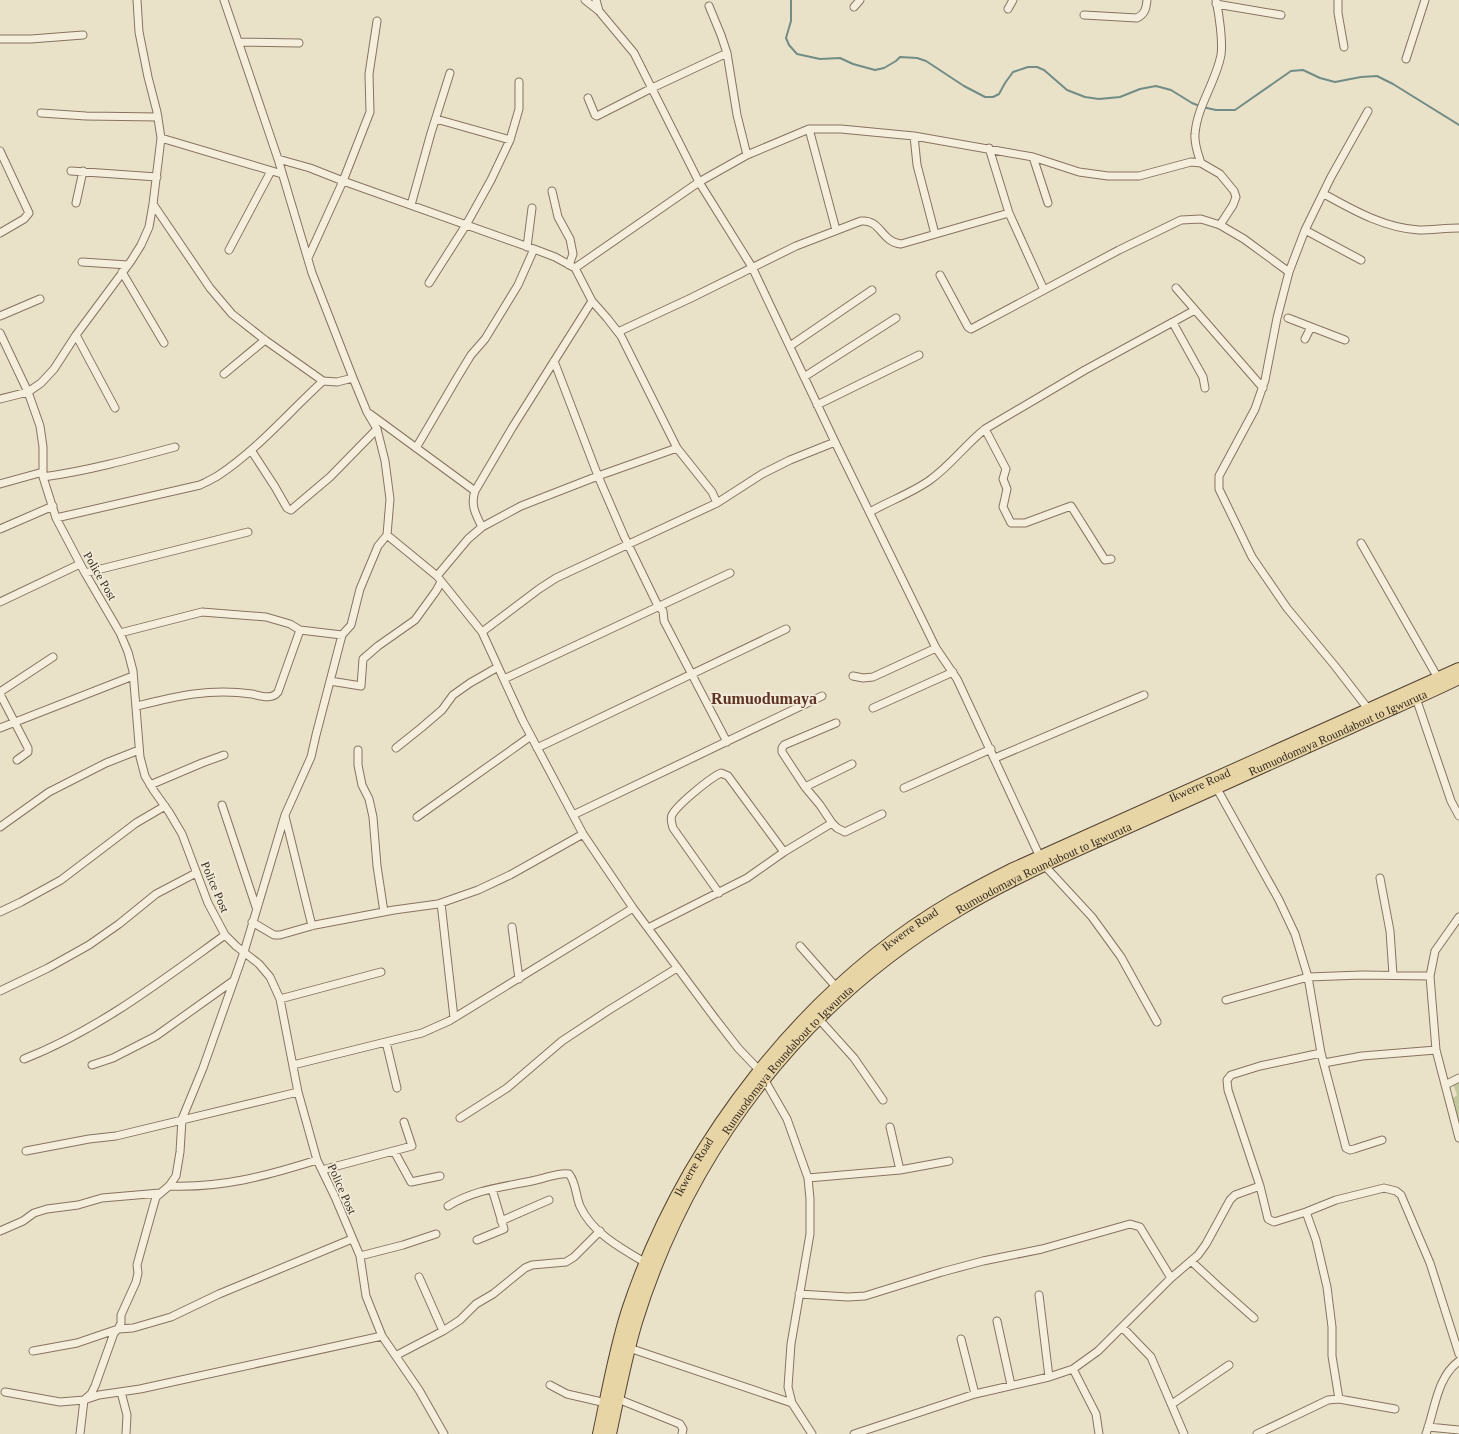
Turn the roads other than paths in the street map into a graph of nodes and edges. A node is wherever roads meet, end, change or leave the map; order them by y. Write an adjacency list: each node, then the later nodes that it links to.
1 (137, 0): 31 (street)
2 (224, 0): 20 (street)
3 (585, 0): 14 (street)
4 (596, 0): 14 (street)
5 (860, 0): 12 (street)
6 (1013, 0): 13 (street)
7 (1147, 0): 15 (street)
8 (1338, 0): 22 (street)
9 (1425, 0): 24 (street)
10 (1216, 2): 16 (street); 42 (street)
11 (709, 6): 23 (street)
12 (854, 7)
13 (1008, 9)
14 (599, 11): 27 (street)
15 (1084, 14)
16 (1281, 15)
17 (377, 21): 48 (street)
18 (83, 35): 19 (street)
19 (0, 40)
20 (239, 42): 21 (street); 41 (street)
21 (299, 43)
22 (1344, 47)
23 (727, 53): 27 (street); 39 (street)
24 (1406, 59)
25 (450, 73): 32 (street)
26 (519, 82): 36 (street)
27 (652, 88): 28 (street); 49 (street)
28 (588, 98)
29 (1368, 111): 51 (street)
30 (41, 113): 31 (street)
31 (158, 117): 35 (street)
32 (436, 119): 36 (street); 55 (street)
33 (809, 129): 34 (street); 39 (street); 61 (street)
34 (914, 136): 37 (street); 64 (street)
35 (161, 138): 45 (street); 47 (street)
36 (510, 140): 58 (street)
37 (989, 148): 40 (street); 57 (street)
38 (0, 151): 63 (street)
39 (747, 155): 49 (street)
40 (1033, 157): 42 (street); 53 (street)
41 (278, 159): 46 (street); 48 (street)
42 (1201, 163): 59 (street)
43 (71, 171): 44 (street)
44 (83, 171): 47 (street); 52 (street)
45 (271, 171): 46 (street); 66 (street)
46 (282, 174): 67 (street)
47 (157, 177): 54 (street)
48 (343, 181): 55 (street); 67 (street)
49 (699, 182): 71 (street); 72 (street)
50 (552, 191): 71 (street)
51 (1324, 194): 60 (street); 62 (street)
52 (76, 203)
53 (1048, 203)
54 (153, 204): 70 (street); 92 (street)
55 (411, 205): 58 (street)
56 (532, 208): 65 (street)
57 (1009, 213): 64 (street); 79 (street)
58 (466, 225): 65 (street); 76 (street)
59 (1220, 226): 74 (street); 79 (street)
60 (1459, 228)
61 (836, 230): 64 (street); 72 (street)
62 (1305, 230): 68 (street); 74 (street)
63 (0, 233)
64 (934, 234)
65 (531, 248): 71 (street); 113 (street)
66 (229, 250)
67 (308, 258): 100 (street)
68 (1361, 260)
69 (82, 262): 70 (street)
70 (128, 265): 73 (street)
71 (572, 267): 81 (street)
72 (752, 267): 88 (street); 95 (street)
73 (122, 272): 89 (street); 94 (street)
74 (1289, 272): 103 (street)
75 (940, 275): 79 (street)
76 (429, 283)
77 (1176, 288): 82 (street)
78 (872, 290): 95 (street)
79 (1044, 290)
80 (40, 299): 83 (street)
81 (592, 301): 88 (street); 97 (street)
82 (1195, 310): 86 (street); 103 (street)
83 (0, 316)
84 (896, 318): 99 (street)
85 (1288, 318): 87 (street)
86 (1173, 323): 102 (street); 110 (street)
87 (1311, 327): 91 (street); 93 (street)
88 (618, 332): 114 (street)
89 (76, 335): 104 (street); 107 (street)
90 (1, 337): 104 (street, Police Post)
91 (1305, 339)
92 (265, 340): 98 (street); 101 (street)
93 (1345, 340)
94 (164, 343)
95 (790, 346): 99 (street)
96 (919, 355): 106 (street)
97 (554, 361): 117 (street); 119 (street)
98 (224, 374)
99 (804, 376): 106 (street)
100 (352, 378): 101 (street); 108 (street)
101 (322, 381): 115 (street)
102 (1205, 388)
103 (1263, 388): 160 (street)
104 (28, 392): 105 (street); 116 (street, Police Post)
105 (0, 399)
106 (817, 405): 111 (street)
107 (115, 408)
108 (367, 412): 109 (street); 113 (street)
109 (378, 429): 115 (street); 127 (street)
110 (986, 430): 122 (street); 130 (street)
111 (835, 442): 120 (street); 122 (street)
112 (175, 447): 116 (street)
113 (416, 448): 119 (street)
114 (677, 448): 117 (street); 120 (street)
115 (251, 450): 123 (street)
116 (43, 474): 118 (street); 121 (street, Police Post)
117 (598, 476): 124 (street); 129 (street)
118 (0, 484)
119 (475, 492): 124 (street)
120 (717, 503): 129 (street)
121 (53, 506): 123 (street, Police Post); 125 (street)
122 (870, 512): 142 (street)
123 (56, 518): 131 (street, Police Post)
124 (482, 527): 134 (street)
125 (0, 529)
126 (248, 532): 132 (street)
127 (387, 535): 134 (street); 141 (street)
128 (1361, 543): 150 (street)
129 (628, 545): 136 (street); 139 (street)
130 (1111, 559)
131 (80, 564): 132 (street, Police Post); 135 (street)
132 (84, 573): 140 (street, Police Post)
133 (730, 574): 136 (street)
134 (439, 579): 139 (street); 153 (street)
135 (0, 602)
136 (658, 606): 147 (street); 152 (street)
137 (786, 629): 147 (street)
138 (300, 630): 140 (street); 141 (street); 158 (street)
139 (482, 632): 144 (street)
140 (120, 633): 148 (street, Police Post)
141 (342, 635): 153 (street)
142 (936, 648): 146 (street); 149 (street)
143 (54, 657): 154 (street)
144 (498, 667): 152 (street); 166 (street)
145 (1459, 669): 150 (main road, Ikwerre Road)
146 (953, 672): 159 (street); 168 (street)
147 (691, 674): 165 (street); 167 (street)
148 (133, 676): 158 (street, Police Post); 161 (street)
149 (853, 676)
150 (1438, 678): 160 (main road, Ikwerre Road)
151 (1459, 678): 157 (main road, Rumuodomaya Roundabout to Igwuruta)
152 (504, 679): 164 (street)
153 (330, 681): 182 (street)
154 (0, 693): 161 (street)
155 (1144, 695): 172 (street)
156 (822, 696): 165 (street)
157 (1416, 698): 177 (main road, Rumuodomaya Roundabout to Igwuruta); 184 (street)
158 (136, 706): 169 (street, Police Post)
159 (873, 708)
160 (1368, 710): 190 (main road, Ikwerre Road)
161 (15, 722): 163 (street); 173 (street)
162 (836, 723): 176 (street)
163 (0, 728)
164 (531, 736): 167 (street); 185 (street)
165 (727, 742): 183 (street)
166 (396, 748)
167 (538, 748): 183 (street)
168 (991, 749): 172 (street); 178 (street)
169 (139, 750): 175 (street, Police Post); 187 (street)
170 (358, 750): 198 (street)
171 (224, 755): 175 (street)
172 (995, 758): 190 (street)
173 (17, 760)
174 (852, 764): 176 (street)
175 (150, 785): 180 (street, Police Post)
176 (804, 787): 186 (street)
177 (1216, 787): 190 (main road, Rumuodomaya Roundabout to Igwuruta); 211 (street)
178 (904, 788)
179 (222, 805): 195 (street)
180 (165, 806): 191 (street, Police Post); 197 (street)
181 (882, 814): 186 (street)
182 (285, 815): 195 (street); 201 (street)
183 (573, 815): 188 (street)
184 (1459, 816)
185 (417, 817)
186 (832, 824): 189 (street)
187 (0, 827)
188 (583, 834): 194 (street); 196 (street)
189 (784, 852): 193 (street); 193 (street)
190 (1042, 861): 214 (main road, Ikwerre Road); 219 (main road, Rumuodomaya Roundabout to Igwuruta); 220 (street)
191 (196, 873): 204 (street, Police Post); 215 (street)
192 (1380, 878): 209 (street)
193 (719, 893): 203 (street)
194 (441, 903): 198 (street); 218 (street)
195 (257, 908): 200 (street)
196 (633, 908): 203 (street); 212 (street)
197 (0, 912)
198 (384, 912): 201 (street)
199 (1459, 917): 210 (street)
200 (252, 922): 201 (street); 206 (street)
201 (312, 926)
202 (512, 927): 212 (street)
203 (648, 928): 207 (street)
204 (225, 935): 206 (street, Police Post); 224 (street)
205 (800, 946): 214 (street)
206 (244, 952): 213 (street); 216 (street, Police Post)
207 (677, 968): 228 (street); 234 (street)
208 (381, 972): 216 (street)
209 (1393, 975): 210 (street); 211 (street)
210 (1430, 976): 222 (street)
211 (1308, 977): 217 (street); 223 (street)
212 (519, 979): 218 (street)
213 (233, 981): 226 (street); 235 (street)
214 (837, 988): 228 (main road, Ikwerre Road)
215 (0, 991)
216 (280, 999): 227 (street, Police Post)
217 (1226, 1000)
218 (454, 1018): 221 (street)
219 (818, 1018): 228 (main road, Rumuodomaya Roundabout to Igwuruta); 233 (street)
220 (1157, 1022)
221 (386, 1042): 227 (street); 231 (street)
222 (1436, 1050): 225 (street); 230 (street)
223 (1321, 1053): 225 (street); 249 (street)
224 (24, 1059)
225 (1324, 1062): 239 (street)
226 (92, 1065)
227 (293, 1065): 232 (street, Police Post)
228 (762, 1074): 247 (street); 263 (main road, Ikwerre Road); 275 (main road, Rumuodomaya Roundabout to Igwuruta)
229 (1459, 1078): 230 (street)
230 (1445, 1085): 238 (street)
231 (397, 1088)
232 (298, 1092): 235 (street); 242 (street, Police Post)
233 (883, 1100)
234 (460, 1118)
235 (182, 1119): 240 (street); 248 (street)
236 (404, 1122): 241 (street)
237 (890, 1127): 245 (street)
238 (1459, 1138)
239 (1382, 1140)
240 (26, 1151)
241 (394, 1151): 244 (street); 246 (street)
242 (317, 1160): 244 (street, Police Post); 248 (street)
243 (949, 1161): 245 (street)
244 (322, 1170): 259 (street, Police Post)
245 (900, 1170): 247 (street)
246 (440, 1176)
247 (808, 1178): 266 (street)
248 (169, 1186): 251 (street)
249 (1260, 1186): 254 (street); 262 (street)
250 (492, 1189): 253 (street); 255 (street); 257 (street)
251 (160, 1193): 256 (street); 271 (street)
252 (549, 1200): 255 (street)
253 (448, 1206)
254 (1306, 1212): 277 (street); 289 (street)
255 (502, 1221): 260 (street)
256 (0, 1231)
257 (600, 1231): 263 (street); 272 (street)
258 (436, 1234): 261 (street)
259 (352, 1239): 261 (street, Police Post); 271 (street)
260 (477, 1240)
261 (360, 1256): 273 (street, Police Post)
262 (1191, 1261): 265 (street); 268 (street)
263 (646, 1263): 291 (main road, Ikwerre Road)
264 (419, 1277): 272 (street)
265 (1171, 1278): 266 (street); 270 (street)
266 (800, 1294): 292 (street)
267 (1039, 1295): 282 (street)
268 (1254, 1318)
269 (997, 1321): 284 (street)
270 (1123, 1328): 281 (street); 293 (street)
271 (118, 1329): 276 (street); 290 (street)
272 (443, 1330): 278 (street)
273 (382, 1336): 278 (street, Police Post); 286 (street)
274 (961, 1339): 287 (street)
275 (629, 1348): 288 (main road, Rumuodomaya Roundabout to Igwuruta); 292 (street)
276 (33, 1352)
277 (1459, 1354)
278 (397, 1355): 299 (street, Police Post)
279 (1459, 1361): 296 (street)
280 (1229, 1365): 293 (street)
281 (1073, 1369): 282 (street); 305 (street)
282 (1049, 1377): 284 (street)
283 (550, 1385): 291 (street)
284 (1011, 1385): 287 (street)
285 (5, 1392): 290 (street)
286 (121, 1392): 290 (street); 298 (street)
287 (975, 1394): 304 (street)
288 (618, 1399): 301 (main road, Rumuodomaya Roundabout to Igwuruta); 302 (street)
289 (1339, 1399): 294 (street); 307 (street)
290 (84, 1400): 297 (street)
291 (606, 1403): 300 (main road, Ikwerre Road)
292 (792, 1403): 303 (street)
293 (1172, 1404): 306 (street)
294 (1395, 1410)
295 (1459, 1430): 296 (street)
296 (1427, 1431)
297 (80, 1434)
298 (126, 1434)
299 (444, 1434)
300 (599, 1434)
301 (610, 1434)
302 (682, 1434)
303 (812, 1434)
304 (854, 1434)
305 (1099, 1434)
306 (1184, 1434)
307 (1257, 1434)

